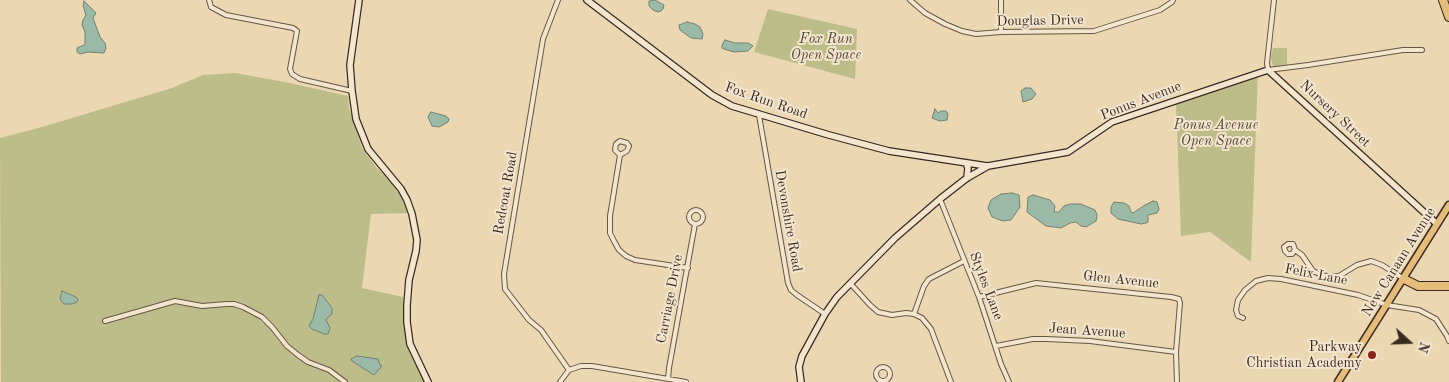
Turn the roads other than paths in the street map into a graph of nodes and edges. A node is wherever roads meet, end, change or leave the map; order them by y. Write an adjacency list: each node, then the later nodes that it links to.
1 (209, 0): 16 (street)
2 (359, 0): 16 (street)
3 (558, 0): 41 (street, Redcoat Road)
4 (587, 0): 11 (street, Fox Run Road)
5 (598, 0): 11 (street)
6 (910, 0): 13 (street, Douglas Drive)
7 (1001, 0): 13 (street)
8 (1173, 0): 13 (street, Douglas Drive)
9 (1274, 0): 15 (street)
10 (1443, 0): 12 (highway)
11 (594, 6): 17 (street, Fox Run Road)
12 (1449, 17)
13 (1001, 32)
14 (1422, 50): 15 (street, Ponus Avenue)
15 (1268, 70): 20 (street, Ponus Avenue); 25 (street, Nursery Street)
16 (352, 91): 44 (street)
17 (759, 114): 19 (street, Fox Run Road); 34 (street, Devonshire Road)
18 (620, 155): 28 (street)
19 (966, 162): 20 (street, Fox Run Road); 21 (street)
20 (988, 166): 21 (street, Ponus Avenue)
21 (967, 178): 22 (street, Ponus Avenue)
22 (940, 199): 27 (street, Styles Lane); 30 (street, Ponus Avenue)
23 (1449, 205): 25 (main road, New Canaan Avenue)
24 (695, 224): 28 (street, Carriage Drive)
25 (1437, 224): 29 (main road, New Canaan Avenue)
26 (1295, 250): 29 (street)
27 (964, 261): 32 (street, Styles Lane); 35 (street)
28 (688, 268): 42 (street, Carriage Drive)
29 (1404, 278): 31 (highway); 33 (main road, New Canaan Avenue)
30 (850, 283): 34 (street, Ponus Avenue); 35 (street)
31 (1449, 286)
32 (979, 297): 39 (street, Styles Lane); 40 (street, Glen Avenue)
33 (1387, 305): 36 (street, Felix Lane); 38 (street); 51 (main road, New Canaan Avenue)
34 (825, 314): 47 (street, Ponus Avenue)
35 (914, 314): 48 (street)
36 (1243, 318)
37 (105, 321): 43 (street)
38 (1449, 341)
39 (996, 346): 40 (street, Jean Avenue); 49 (street, Styles Lane)
40 (1176, 352): 50 (street, Glen Avenue)
41 (569, 370): 42 (street); 45 (street)
42 (668, 379): 46 (street)
43 (345, 382)
44 (428, 382)
45 (560, 382)
46 (686, 382)
47 (801, 382)
48 (951, 382)
49 (1009, 382)
50 (1177, 382)
51 (1338, 382)

